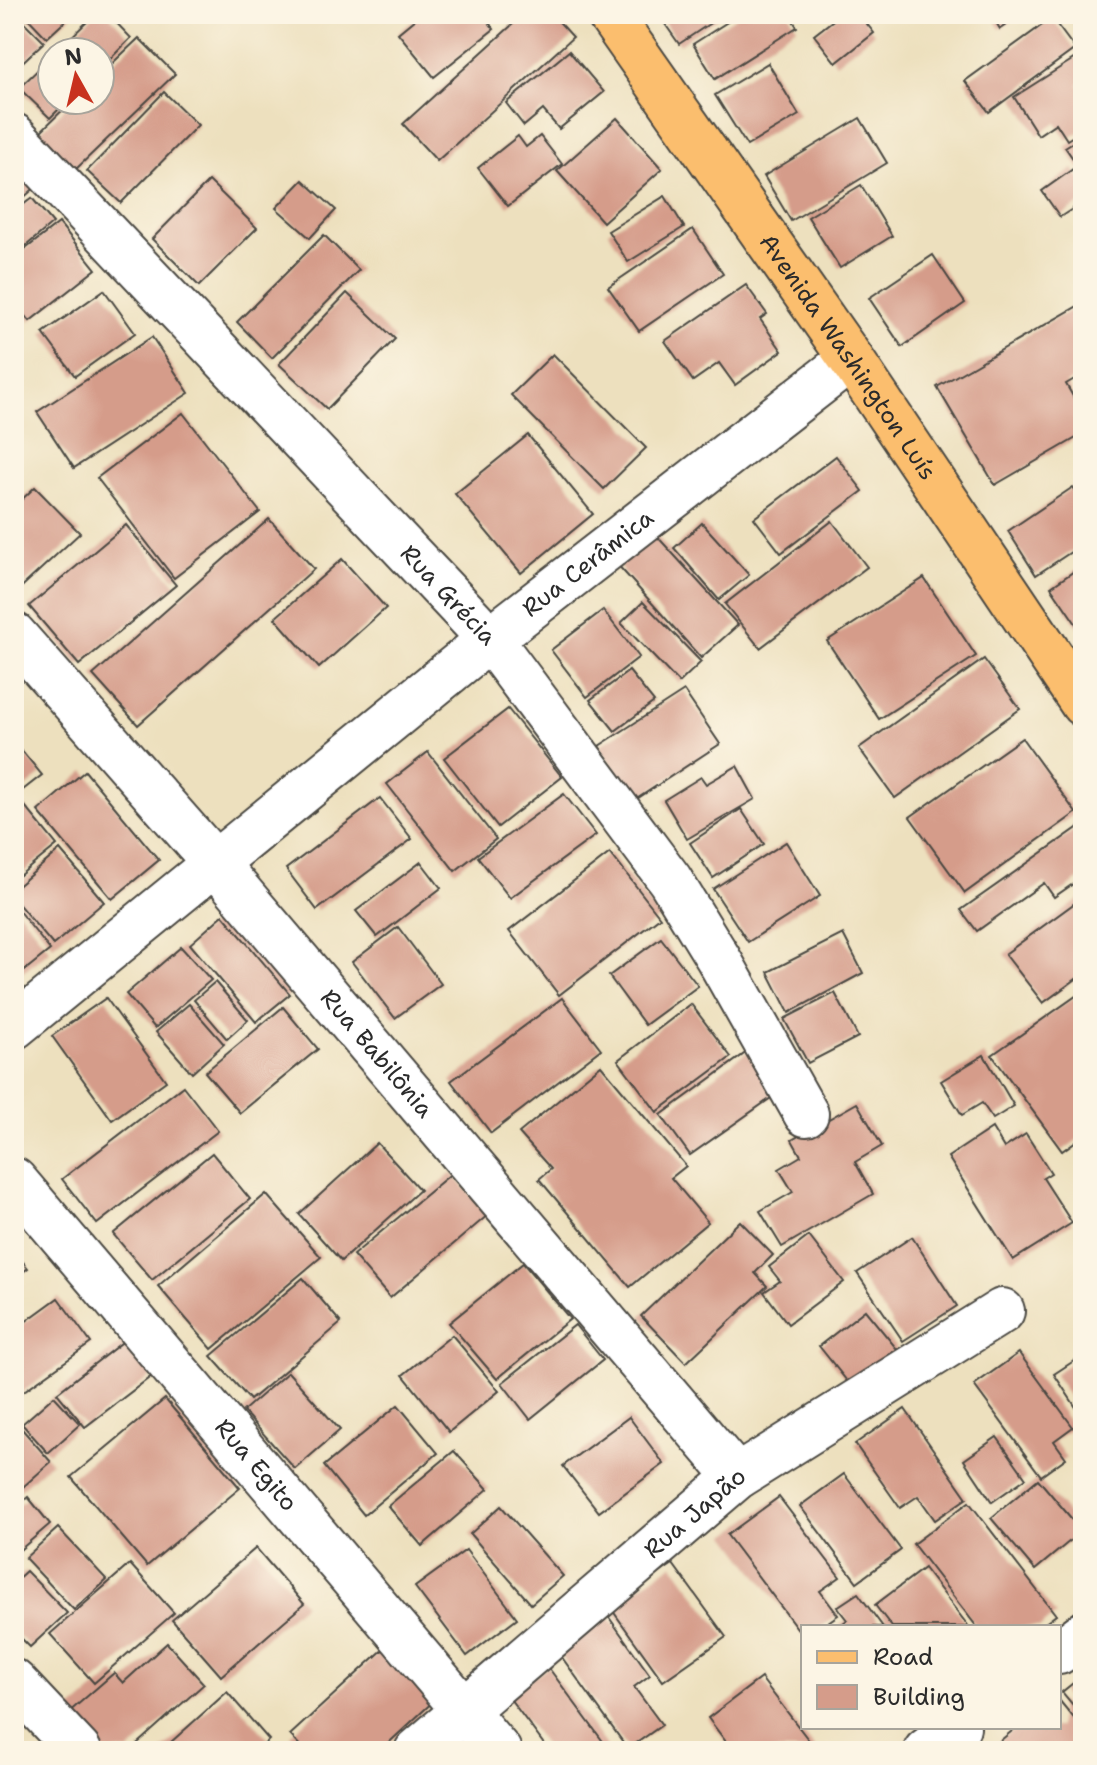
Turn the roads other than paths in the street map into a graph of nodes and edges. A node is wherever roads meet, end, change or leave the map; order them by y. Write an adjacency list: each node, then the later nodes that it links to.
1 (609, 14): 3 (main road, Avenida Washington Luís)
2 (14, 136): 5 (street, Rua Grécia)
3 (851, 359): 5 (street, Rua Cerâmica); 6 (main road, Avenida Washington Luís)
4 (14, 635): 7 (street, Rua Babilônia)
5 (490, 639): 7 (street, Rua Cerâmica); 9 (street, Rua Grécia)
6 (1083, 704)
7 (215, 863): 8 (street, Rua Cerâmica); 12 (street, Rua Babilônia)
8 (14, 1027)
9 (806, 1114)
10 (14, 1180): 16 (street, Rua Egito)
11 (1002, 1311): 12 (street, Rua Japão)
12 (737, 1477): 16 (street, Rua Japão)
13 (1083, 1634): 14 (street)
14 (1061, 1650)
15 (14, 1682): 18 (street)
16 (465, 1711): 19 (street, Rua Japão); 20 (street, Rua Egito)
17 (955, 1729): 21 (street)
18 (79, 1751)
19 (417, 1751)
20 (499, 1751)
21 (926, 1751)

